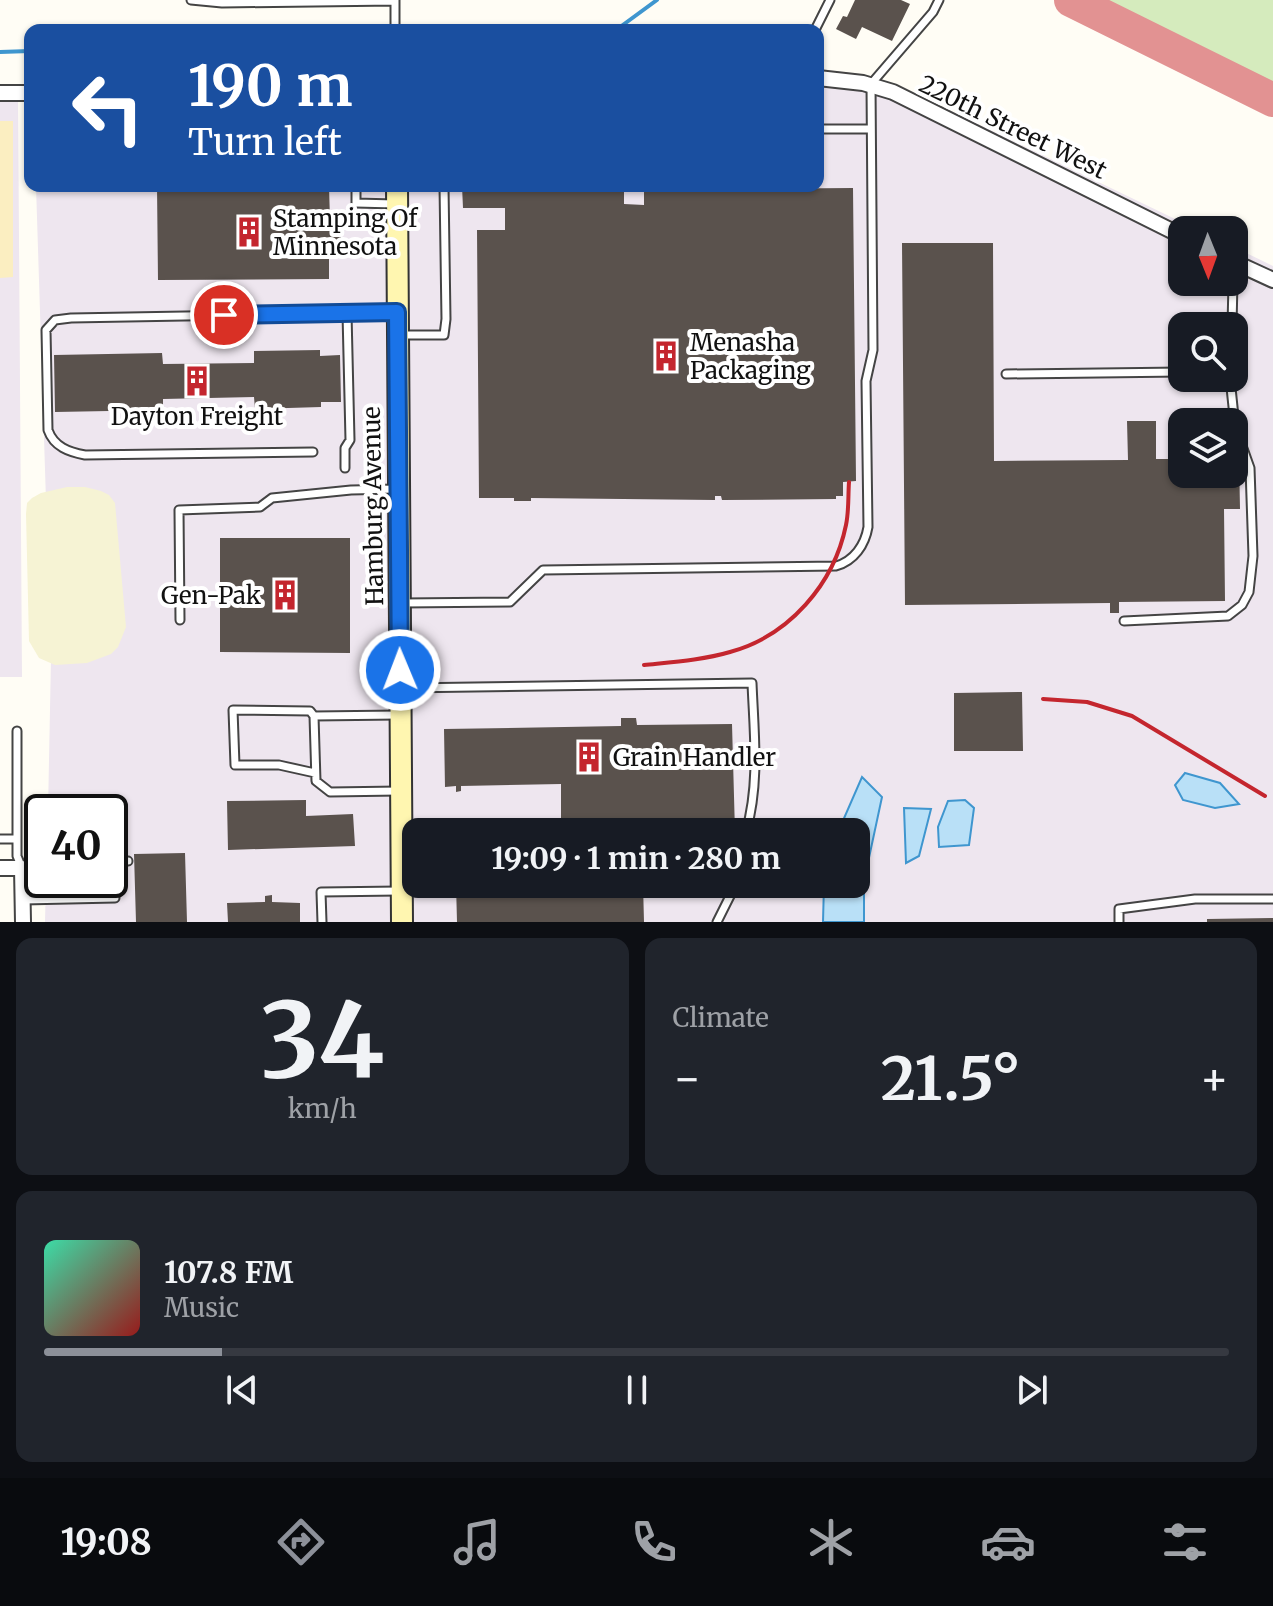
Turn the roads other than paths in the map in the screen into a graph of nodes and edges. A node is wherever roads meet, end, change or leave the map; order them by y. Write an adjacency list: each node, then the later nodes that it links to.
1 (191, 0): 2 (lane)
2 (395, 0): 5 (lane)
3 (830, 0): 6 (lane)
4 (939, 0): 8 (lane)
5 (395, 24)
6 (818, 24)
7 (824, 79): 8 (street, 220th Street West)
8 (871, 84): 12 (lane); 16 (street, 220th Street West)
9 (0, 93): 10 (street)
10 (24, 93)
11 (824, 129): 12 (lane)
12 (871, 129): 28 (lane)
13 (356, 192): 15 (lane)
14 (444, 192): 21 (lane)
15 (397, 195): 19 (street, Hamburg Avenue)
16 (1168, 229)
17 (1248, 268): 18 (street)
18 (1273, 280)
19 (397, 312): 20 (lane); 21 (street, Hamburg Avenue)
20 (347, 313): 25 (lane); 26 (lane)
21 (397, 335): 27 (street, Hamburg Avenue)
22 (1168, 372): 23 (lane)
23 (1006, 374)
24 (1231, 392): 30 (lane)
25 (313, 452)
26 (345, 468)
27 (398, 489): 28 (street, Hamburg Avenue); 29 (lane)
28 (400, 603): 31 (street, Hamburg Avenue)
29 (180, 620)
30 (1124, 621)
31 (400, 688): 32 (street, Hamburg Avenue); 37 (lane)
32 (400, 715): 33 (lane); 36 (street, Hamburg Avenue)
33 (314, 716): 35 (lane); 35 (lane)
34 (17, 731): 39 (lane)
35 (315, 773): 36 (lane)
36 (401, 791): 42 (street, Hamburg Avenue)
37 (749, 818)
38 (0, 839): 39 (lane)
39 (17, 839): 41 (lane)
40 (0, 868): 41 (street)
41 (22, 868): 47 (street)
42 (402, 890): 49 (lane)
43 (115, 898): 47 (lane)
44 (402, 898): 50 (street, Hamburg Avenue)
45 (729, 898): 51 (lane)
46 (1273, 899): 52 (lane)
47 (23, 900): 48 (street)
48 (23, 922)
49 (322, 922)
50 (402, 922)
51 (717, 922)
52 (1119, 922)

